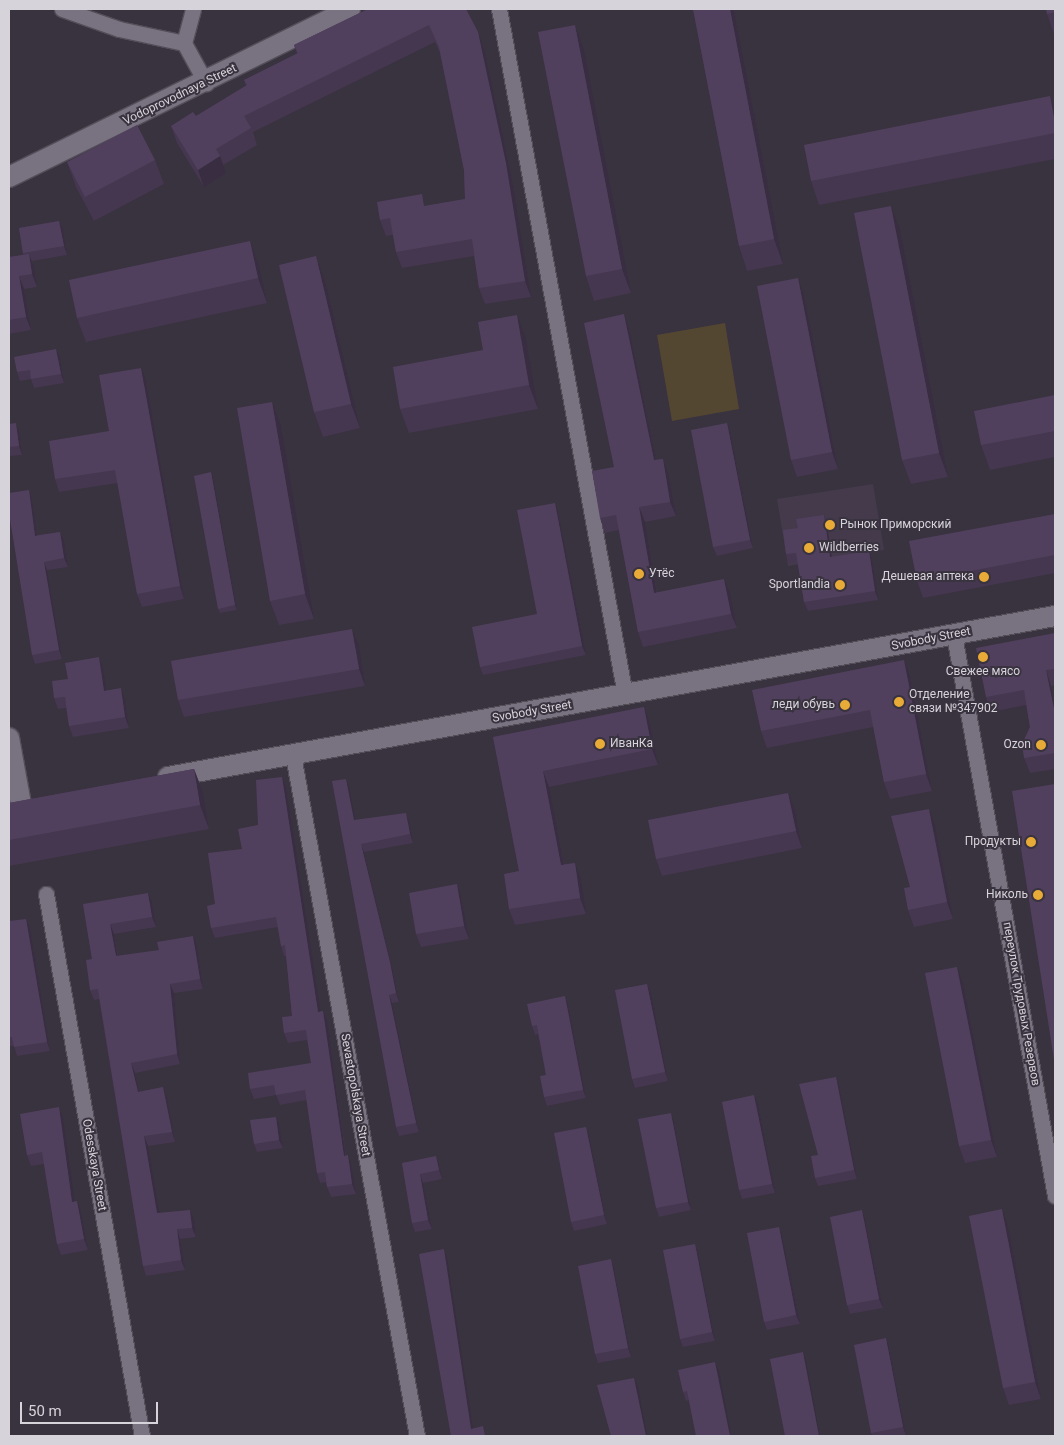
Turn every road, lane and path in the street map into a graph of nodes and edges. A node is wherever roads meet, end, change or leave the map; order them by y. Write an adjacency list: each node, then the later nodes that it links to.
1 (62, 9): 5 (street)
2 (193, 9): 5 (street)
3 (350, 9): 6 (main road, Vodoprovodnaya Street)
4 (499, 9): 10 (street)
5 (184, 43): 6 (street)
6 (206, 84): 7 (main road, Vodoprovodnaya Street)
7 (9, 177)
8 (1055, 616): 9 (main road, Svobody Street)
9 (954, 635): 10 (main road, Svobody Street); 16 (street, переулок Трудовых Резервов)
10 (626, 695): 12 (main road, Svobody Street)
11 (9, 738): 14 (main road)
12 (293, 755): 13 (main road, Svobody Street); 18 (street, Sevastopolskaya Street)
13 (144, 782)
14 (23, 804)
15 (46, 894): 17 (street, Odesskaya Street)
16 (1055, 1196)
17 (142, 1436)
18 (417, 1436)

